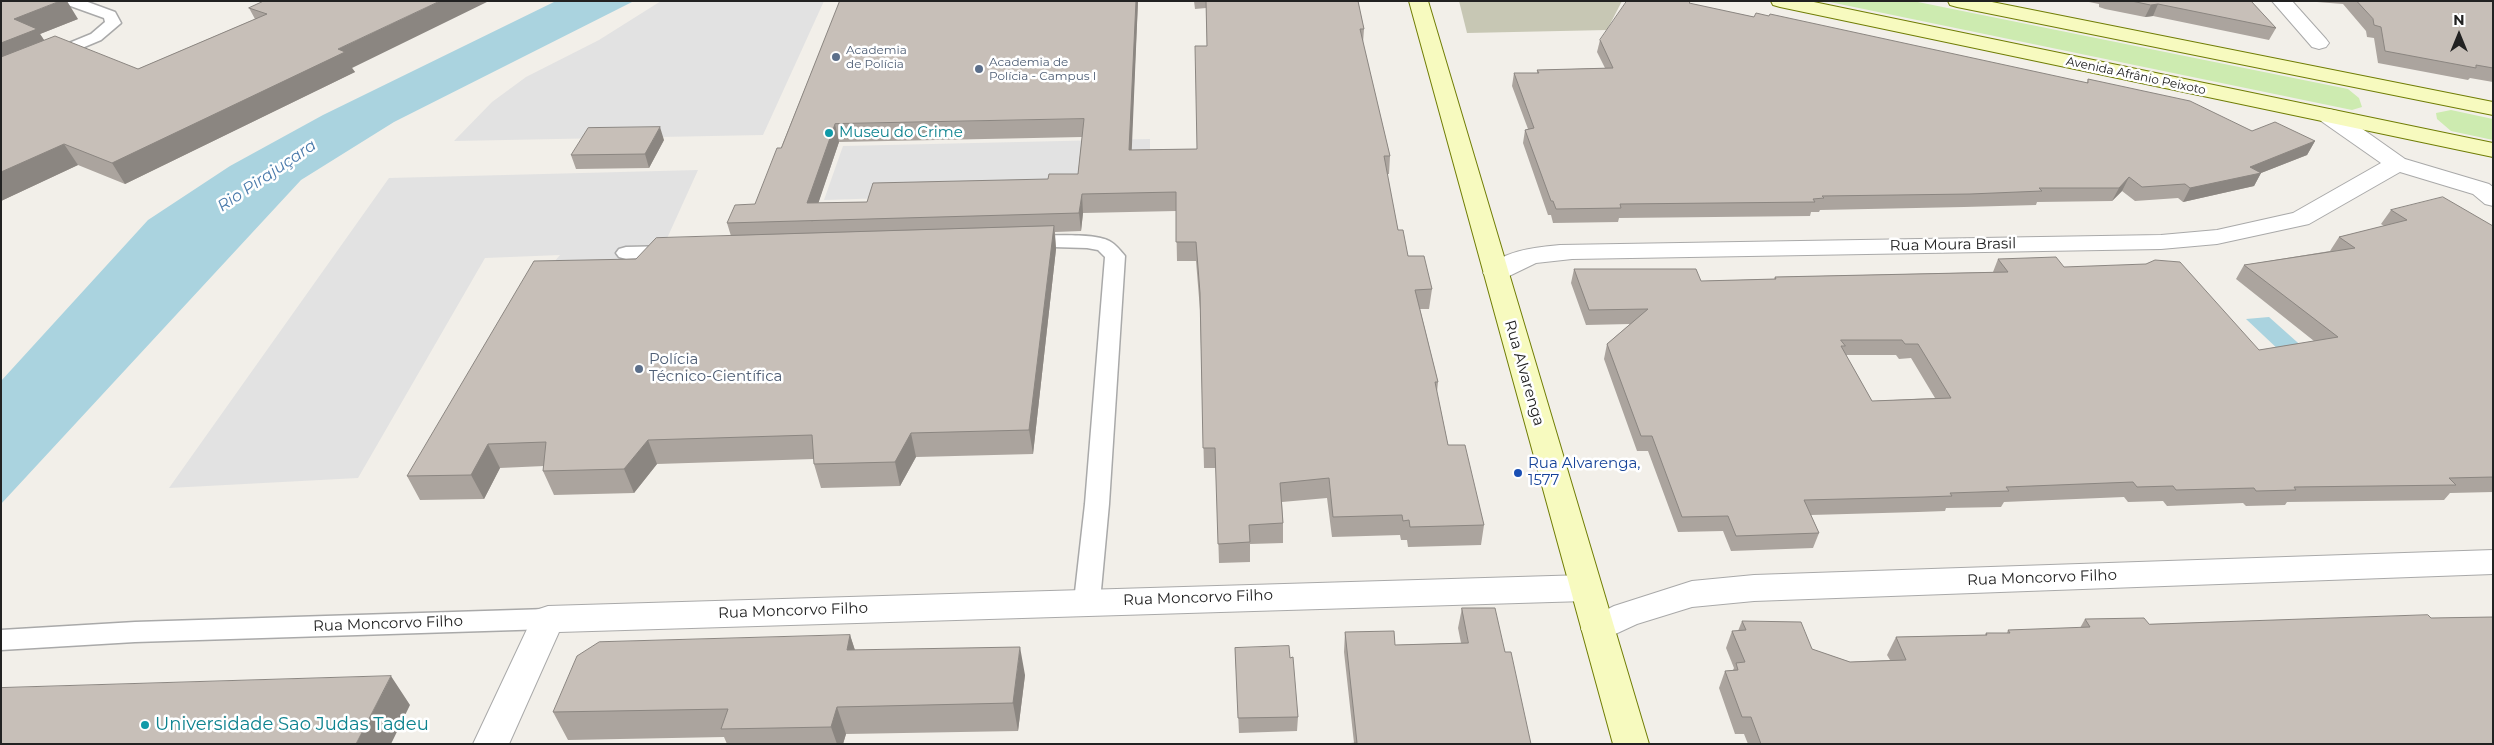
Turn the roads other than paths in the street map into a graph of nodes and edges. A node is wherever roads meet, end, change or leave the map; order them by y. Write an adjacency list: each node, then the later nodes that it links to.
1 (70, 1): 7 (lane)
2 (1418, 1): 16 (main road, Rua Alvarenga)
3 (1780, 1): 9 (main road, Avenida Afrânio Peixoto)
4 (1957, 1): 8 (main road)
5 (2280, 1): 6 (street)
6 (2320, 43)
7 (1, 77)
8 (2493, 109)
9 (2329, 116): 10 (main road, Avenida Afrânio Peixoto); 11 (street)
10 (2493, 150)
11 (2397, 164): 12 (street); 16 (street, Rua Moura Brasil)
12 (2489, 186)
13 (1005, 243): 19 (lane)
14 (686, 251): 15 (lane)
15 (626, 253)
16 (1496, 273): 18 (main road, Rua Alvarenga)
17 (2493, 562): 21 (street, Rua Moncorvo Filho)
18 (1585, 588): 19 (street, Rua Moncorvo Filho); 21 (main road, Rua Alvarenga)
19 (1087, 601): 20 (street, Rua Moncorvo Filho)
20 (548, 619): 22 (lane, Rua Moncorvo Filho); 23 (street)
21 (1598, 629): 24 (main road, Rua Alvarenga)
22 (1, 640)
23 (491, 744)
24 (1631, 744)

